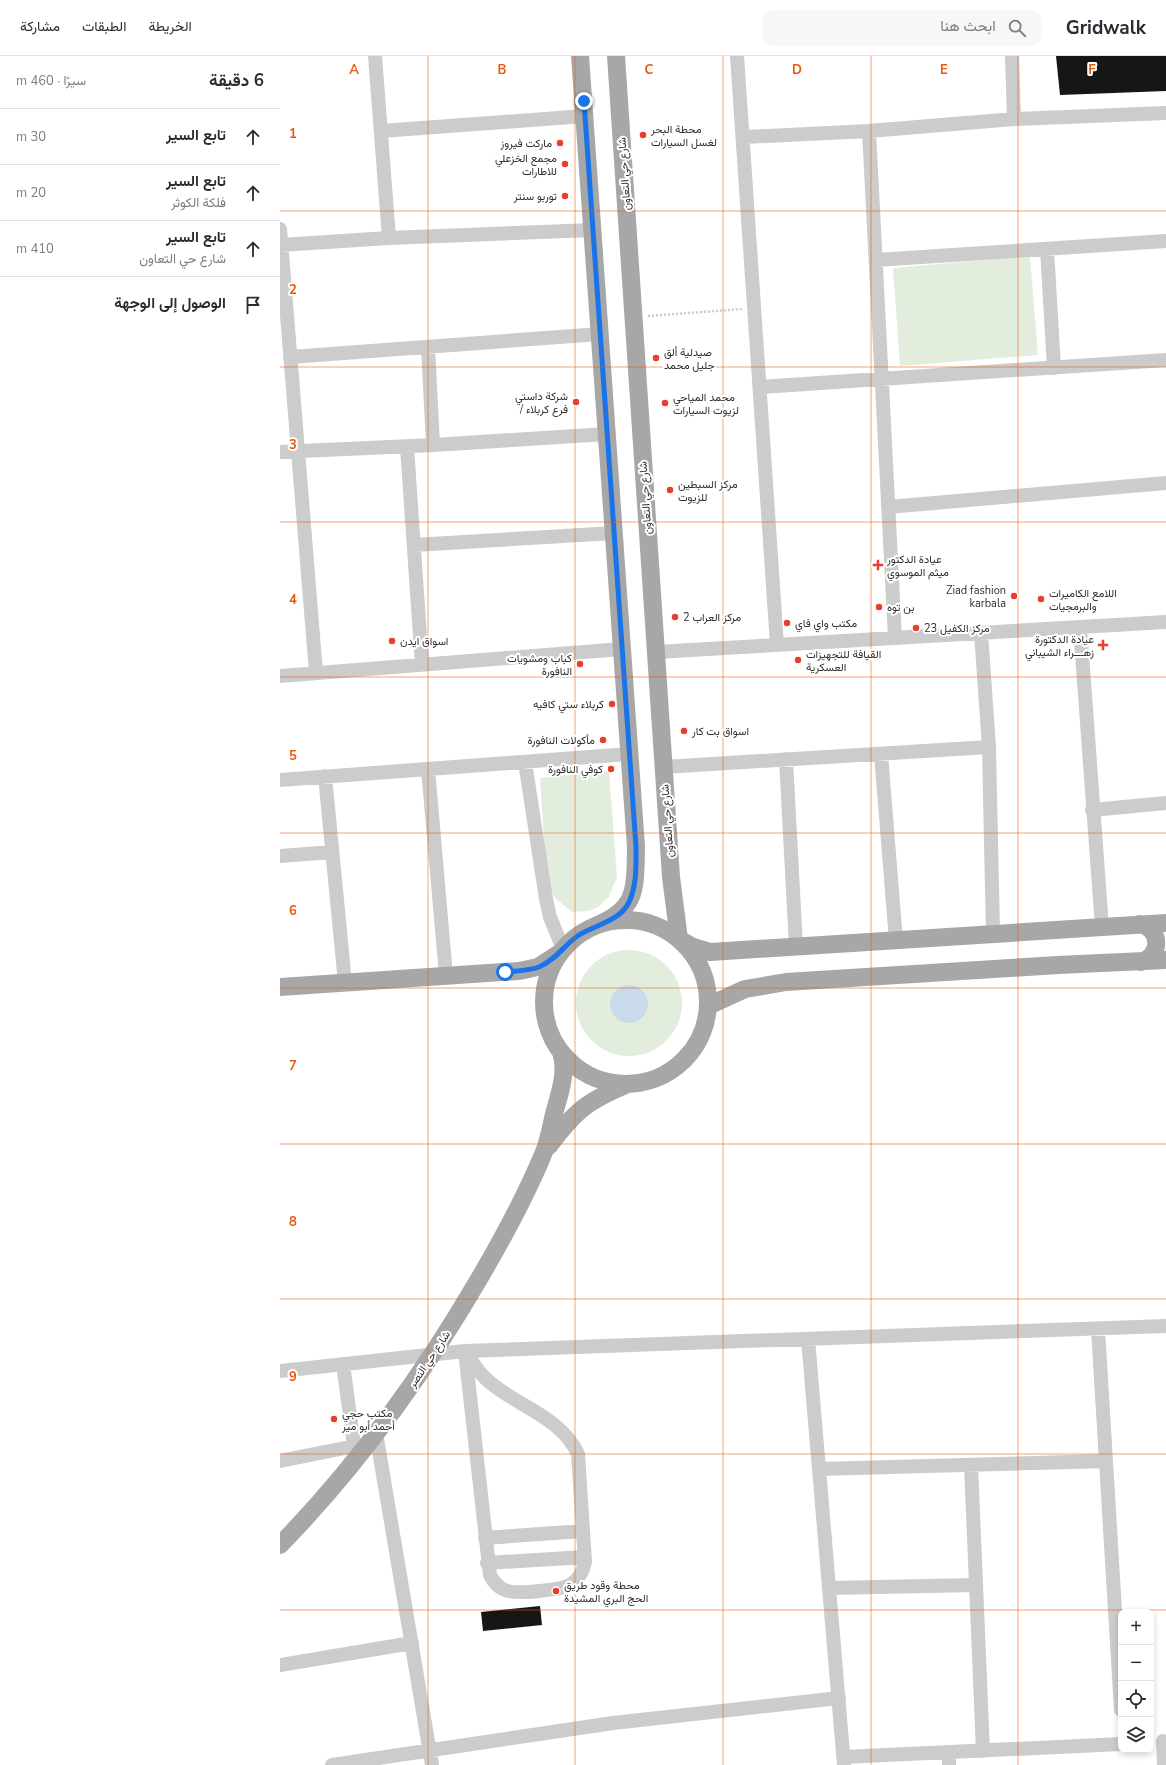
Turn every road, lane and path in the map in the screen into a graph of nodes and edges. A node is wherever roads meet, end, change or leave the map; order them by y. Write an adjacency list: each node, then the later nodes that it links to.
1 (375, 56): 9 (street)
2 (580, 56): 7 (main road)
3 (616, 56): 20 (main road, شارع حي التعاون)
4 (737, 56): 11 (street)
5 (1012, 56): 8 (street)
6 (1166, 113): 8 (street)
7 (585, 116): 9 (street); 13 (main road)
8 (1014, 118): 10 (street)
9 (381, 131): 14 (street)
10 (869, 131): 11 (street); 18 (street)
11 (744, 137): 19 (street)
12 (280, 229): 16 (street)
13 (593, 230): 14 (street); 21 (main road)
14 (389, 238): 16 (street)
15 (1166, 241): 17 (street)
16 (281, 245): 23 (street)
17 (1047, 249): 18 (street); 25 (street)
18 (876, 260): 26 (street)
19 (755, 308): 20 (path); 27 (street)
20 (633, 317): 43 (main road, شارع حي التعاون)
21 (600, 334): 22 (street); 28 (main road)
22 (428, 347): 23 (street); 29 (street)
23 (290, 357): 32 (street)
24 (1166, 360): 25 (street)
25 (1054, 368): 26 (street)
26 (882, 379): 27 (street); 34 (street)
27 (760, 387): 41 (street)
28 (607, 434): 29 (street); 35 (main road)
29 (433, 446): 30 (street)
30 (407, 447): 32 (street); 36 (street)
31 (280, 452): 32 (street)
32 (298, 452): 45 (street)
33 (1166, 483): 34 (street)
34 (888, 507): 40 (street)
35 (614, 533): 36 (street); 42 (main road)
36 (414, 545): 44 (street)
37 (1166, 622): 38 (street)
38 (1080, 627): 39 (street); 57 (street)
39 (981, 633): 40 (street); 47 (street)
40 (895, 638): 41 (street)
41 (777, 645): 43 (street)
42 (622, 649): 44 (street); 48 (main road)
43 (656, 652): 52 (main road, شارع حي التعاون)
44 (422, 665): 45 (street)
45 (316, 673): 46 (street)
46 (280, 676)
47 (989, 747): 49 (street); 64 (street)
48 (630, 754): 51 (street); 62 (main road)
49 (881, 754): 50 (street); 66 (street)
50 (786, 759): 52 (street); 67 (street)
51 (526, 762): 53 (street); 68 (street)
52 (664, 767): 65 (main road, شارع حي التعاون)
53 (428, 769): 54 (street); 72 (street)
54 (325, 776): 55 (street); 58 (street)
55 (280, 780)
56 (1166, 803): 57 (street)
57 (1092, 810): 63 (street)
58 (332, 852): 59 (street); 73 (street)
59 (280, 856)
60 (1166, 923): 61 (main road)
61 (1140, 924): 63 (main road); 70 (main road)
62 (595, 926): 65 (main road); 68 (main road)
63 (1102, 927): 64 (main road)
64 (993, 934): 66 (main road)
65 (679, 939): 67 (main road); 76 (main road)
66 (896, 941): 67 (main road)
67 (796, 947)
68 (564, 949): 71 (main road); 75 (main road)
69 (1166, 960): 70 (main road)
70 (1141, 962): 76 (main road)
71 (519, 971): 72 (main road); 75 (main road)
72 (446, 976): 73 (main road)
73 (345, 983): 74 (main road)
74 (280, 987)
75 (545, 991): 77 (main road)
76 (708, 1006): 78 (main road)
77 (561, 1052): 78 (main road); 79 (main road)
78 (629, 1084): 79 (main road)
79 (544, 1151): 84 (main road, شارع حي النصر)
80 (1166, 1326): 81 (street)
81 (1098, 1329): 82 (street); 90 (street)
82 (808, 1339): 83 (street); 92 (street)
83 (465, 1351): 84 (street); 93 (street); 94 (street)
84 (435, 1353): 85 (street); 87 (main road, شارع حي النصر)
85 (343, 1364): 86 (street); 88 (street)
86 (280, 1371)
87 (376, 1434): 88 (main road, شارع حي النصر); 100 (street)
88 (355, 1453): 89 (street); 95 (main road, شارع حي النصر)
89 (280, 1461)
90 (1106, 1461): 91 (street); 102 (street)
91 (971, 1465): 92 (street); 98 (street)
92 (819, 1469): 99 (street)
93 (583, 1531): 94 (street); 96 (street)
94 (485, 1538): 97 (street)
95 (280, 1544)
96 (585, 1557): 97 (street); 97 (street)
97 (487, 1563)
98 (976, 1585): 99 (street); 107 (street)
99 (829, 1588): 103 (street)
100 (412, 1643): 101 (street); 106 (street)
101 (280, 1665)
102 (1119, 1681)
103 (839, 1698): 106 (street); 109 (street)
104 (1160, 1741): 112 (street)
105 (1118, 1744): 107 (street)
106 (430, 1751): 110 (street); 111 (street)
107 (983, 1751): 108 (street)
108 (949, 1759): 109 (street)
109 (844, 1761)
110 (332, 1765)
111 (432, 1765)
112 (1164, 1765)

